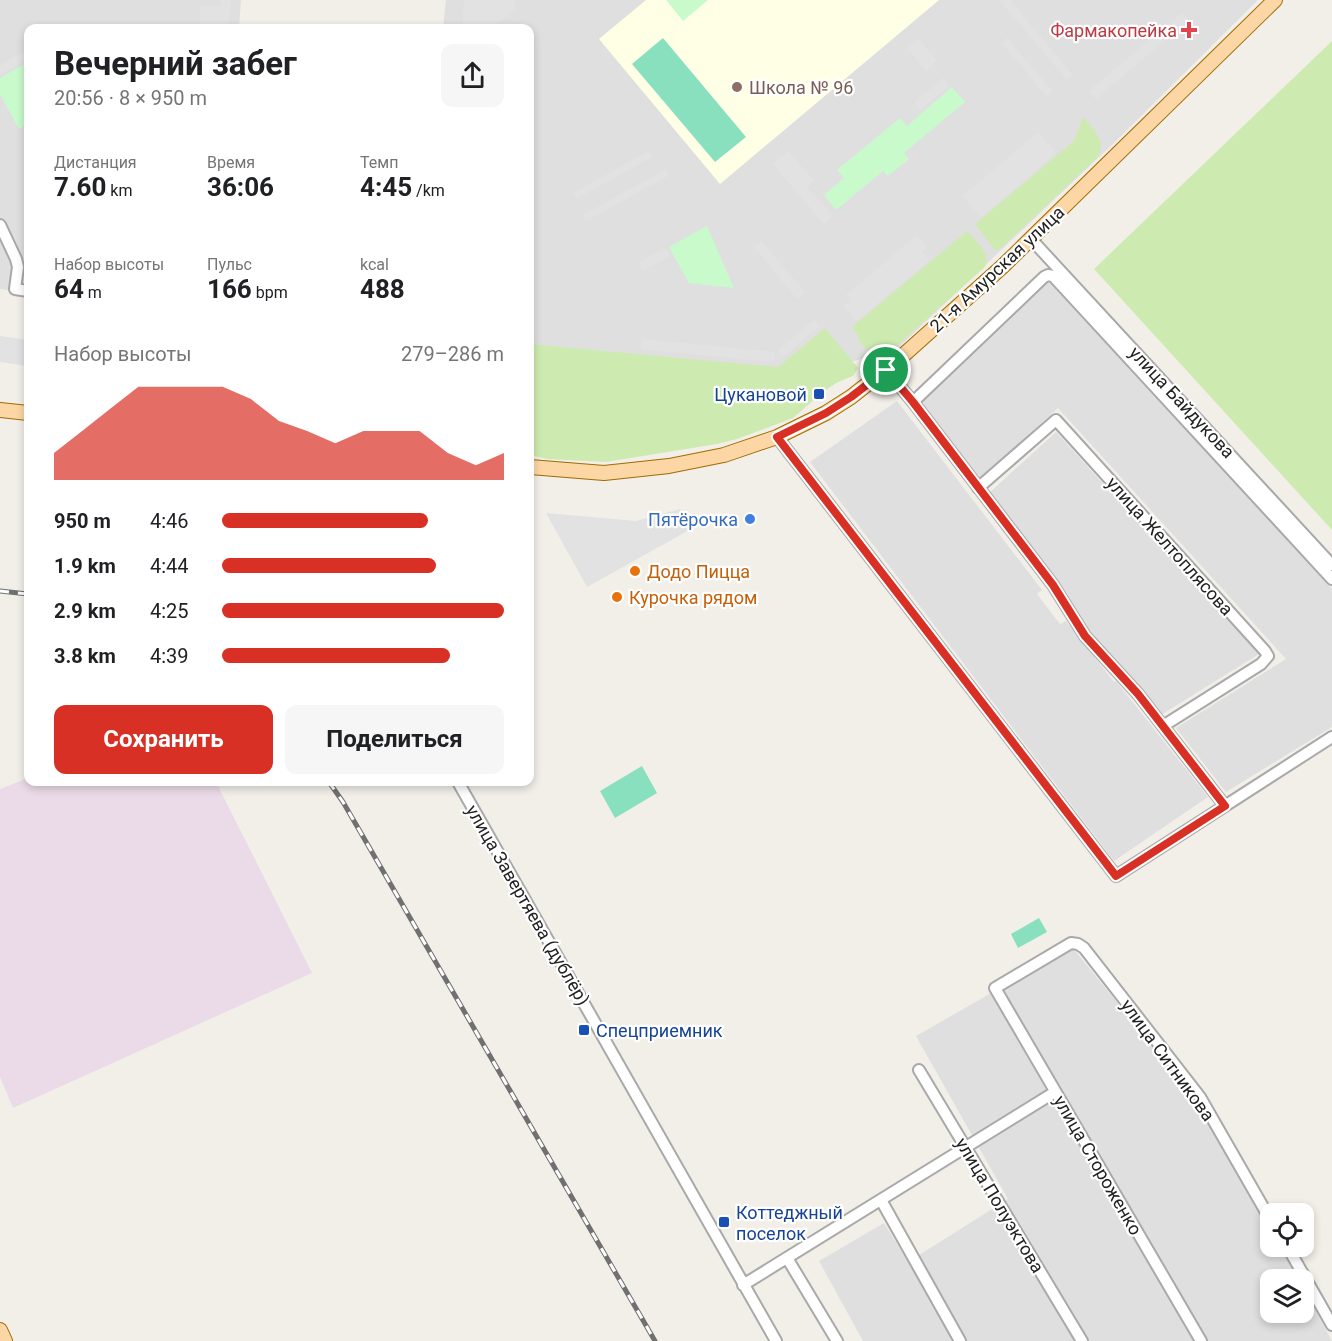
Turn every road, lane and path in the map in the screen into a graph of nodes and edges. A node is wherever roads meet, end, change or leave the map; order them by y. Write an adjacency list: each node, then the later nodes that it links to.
1 (1275, 0): 3 (main road, 21-я Амурская улица)
2 (0, 225): 4 (street)
3 (1031, 239): 5 (main road, 21-я Амурская улица); 12 (street, улица Байдукова)
4 (24, 290)
5 (886, 370): 6 (street); 9 (main road, 21-я Амурская улица)
6 (913, 402): 11 (street); 13 (street, улица Байдукова)
7 (0, 411): 8 (main road)
8 (24, 413)
9 (777, 437): 10 (main road, 21-я Амурская улица); 17 (street)
10 (534, 467)
11 (978, 488): 14 (street); 14 (street, улица Желтоплясова)
12 (1332, 565)
13 (1332, 579)
14 (1163, 726): 17 (street)
15 (1332, 737): 17 (street)
16 (460, 786): 26 (street, улица Завертяева (дублёр))
17 (1225, 806)
18 (995, 988): 20 (street, улица Стороженко); 23 (street, улица Ситникова)
19 (919, 1070): 21 (street, улица Полуэктова)
20 (1055, 1092): 21 (street); 34 (street, улица Стороженко)
21 (965, 1147): 22 (street); 33 (street, улица Полуэктова)
22 (880, 1200): 25 (street); 32 (street)
23 (1261, 1203)
24 (1293, 1257): 27 (street)
25 (787, 1258): 26 (street); 31 (street)
26 (743, 1285): 30 (street, улица Завертяева (дублёр))
27 (1332, 1325)
28 (0, 1330): 29 (main road)
29 (5, 1341)
30 (776, 1341)
31 (837, 1341)
32 (960, 1341)
33 (1082, 1341)
34 (1201, 1341)

